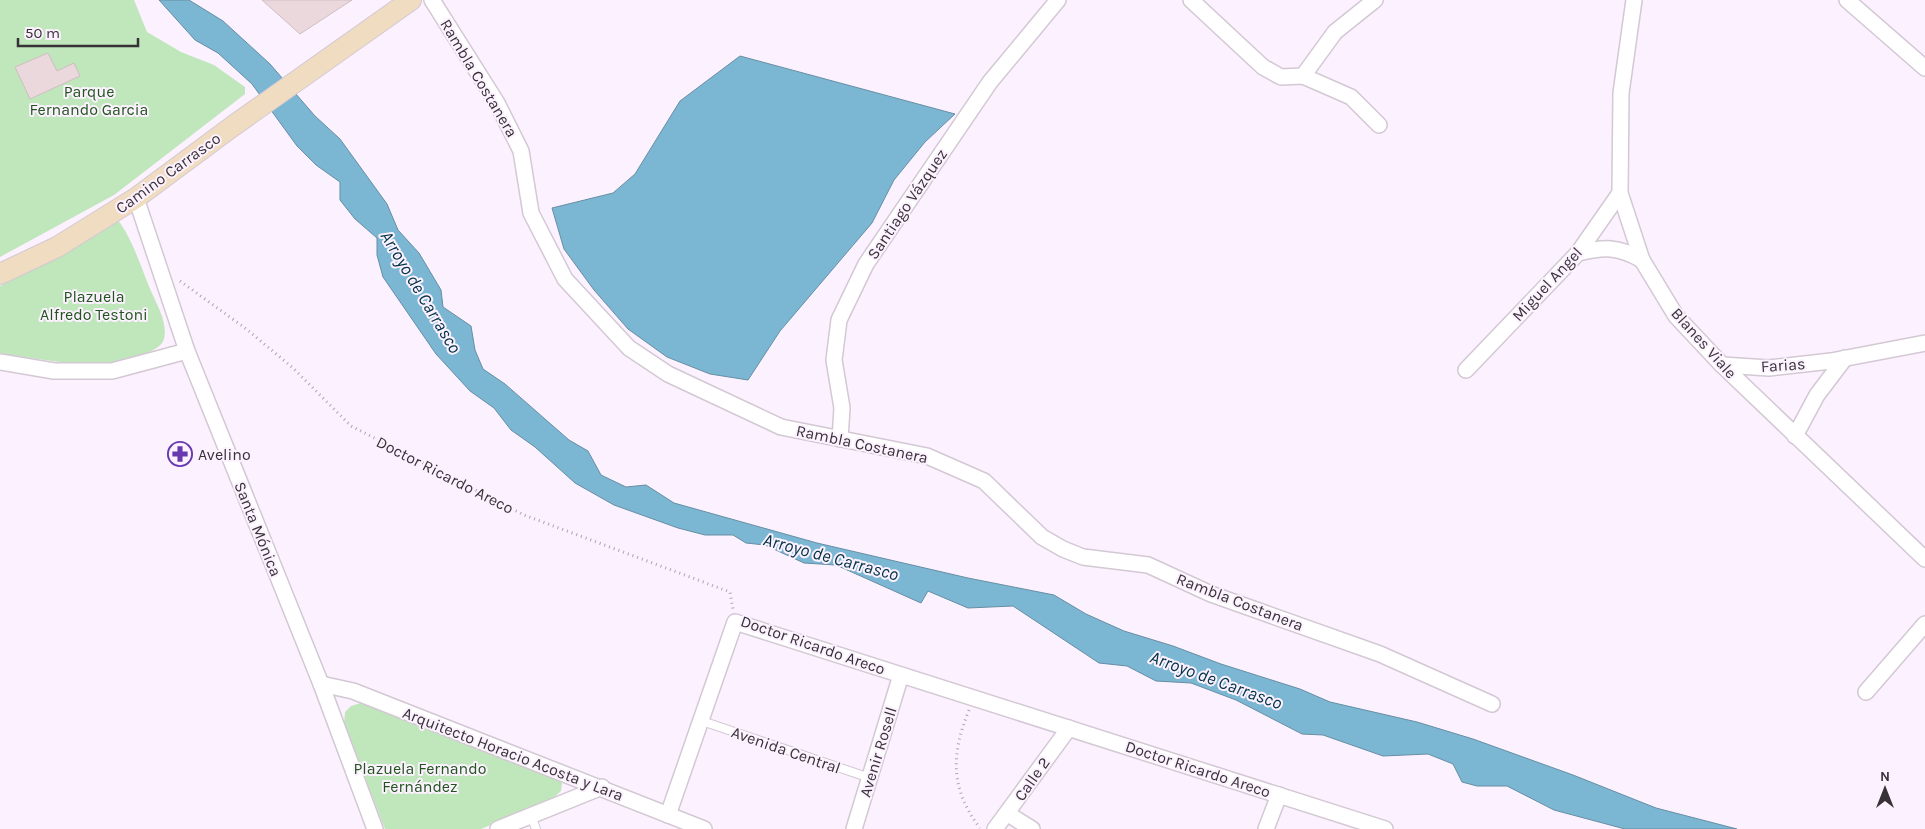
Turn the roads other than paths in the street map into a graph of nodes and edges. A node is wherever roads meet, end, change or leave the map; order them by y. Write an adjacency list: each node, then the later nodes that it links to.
1 (411, 0): 12 (main road, Camino Carrasco)
2 (432, 0): 23 (street, Rambla Costanera)
3 (1058, 0): 23 (street, Santiago Vázquez)
4 (1191, 0): 9 (street)
5 (1375, 0): 9 (street)
6 (1634, 0): 11 (street, Blanes Viale)
7 (1847, 0): 8 (street)
8 (1925, 68)
9 (1303, 76): 10 (street)
10 (1379, 125)
11 (1620, 193): 13 (street, Miguel Angel); 14 (street, Blanes Viale)
12 (136, 198): 15 (main road, Camino Carrasco); 17 (street, Santa Mónica)
13 (1578, 253): 14 (street); 21 (street, Miguel Angel)
14 (1642, 260): 20 (street, Blanes Viale)
15 (0, 274)
16 (1925, 343): 18 (street, Farias)
17 (186, 351): 19 (street); 27 (street, Santa Mónica)
18 (1845, 358): 20 (street, Farias); 22 (street, Farias)
19 (0, 362)
20 (1722, 365): 22 (street, Blanes Viale)
21 (1466, 370)
22 (1795, 436): 24 (street, Blanes Viale)
23 (840, 439): 29 (street, Rambla Costanera)
24 (1925, 559)
25 (1925, 624): 28 (street)
26 (902, 675): 30 (street, Doctor Ricardo Areco); 31 (street, Doctor Ricardo Areco); 32 (street, Avenir Rosell)
27 (321, 684): 33 (street, Arquitecto Horacio Acosta y Lara); 38 (street, Santa Mónica)
28 (1866, 692)
29 (1492, 704)
30 (702, 721): 32 (lane, Avenida Central); 35 (street)
31 (1069, 728): 34 (street, Doctor Ricardo Areco); 36 (street, Calle 2)
32 (870, 778): 41 (street, Avenir Rosell)
33 (602, 788): 35 (street, Arquitecto Horacio Acosta y Lara); 37 (street)
34 (1278, 795): 44 (street); 45 (street, Doctor Ricardo Areco)
35 (668, 814): 40 (street, Arquitecto Horacio Acosta y Lara)
36 (1008, 814): 42 (street, Calle 2); 43 (street)
37 (533, 822): 39 (street)
38 (375, 829)
39 (498, 829)
40 (704, 829)
41 (854, 829)
42 (995, 829)
43 (1032, 829)
44 (1266, 829)
45 (1385, 829)

